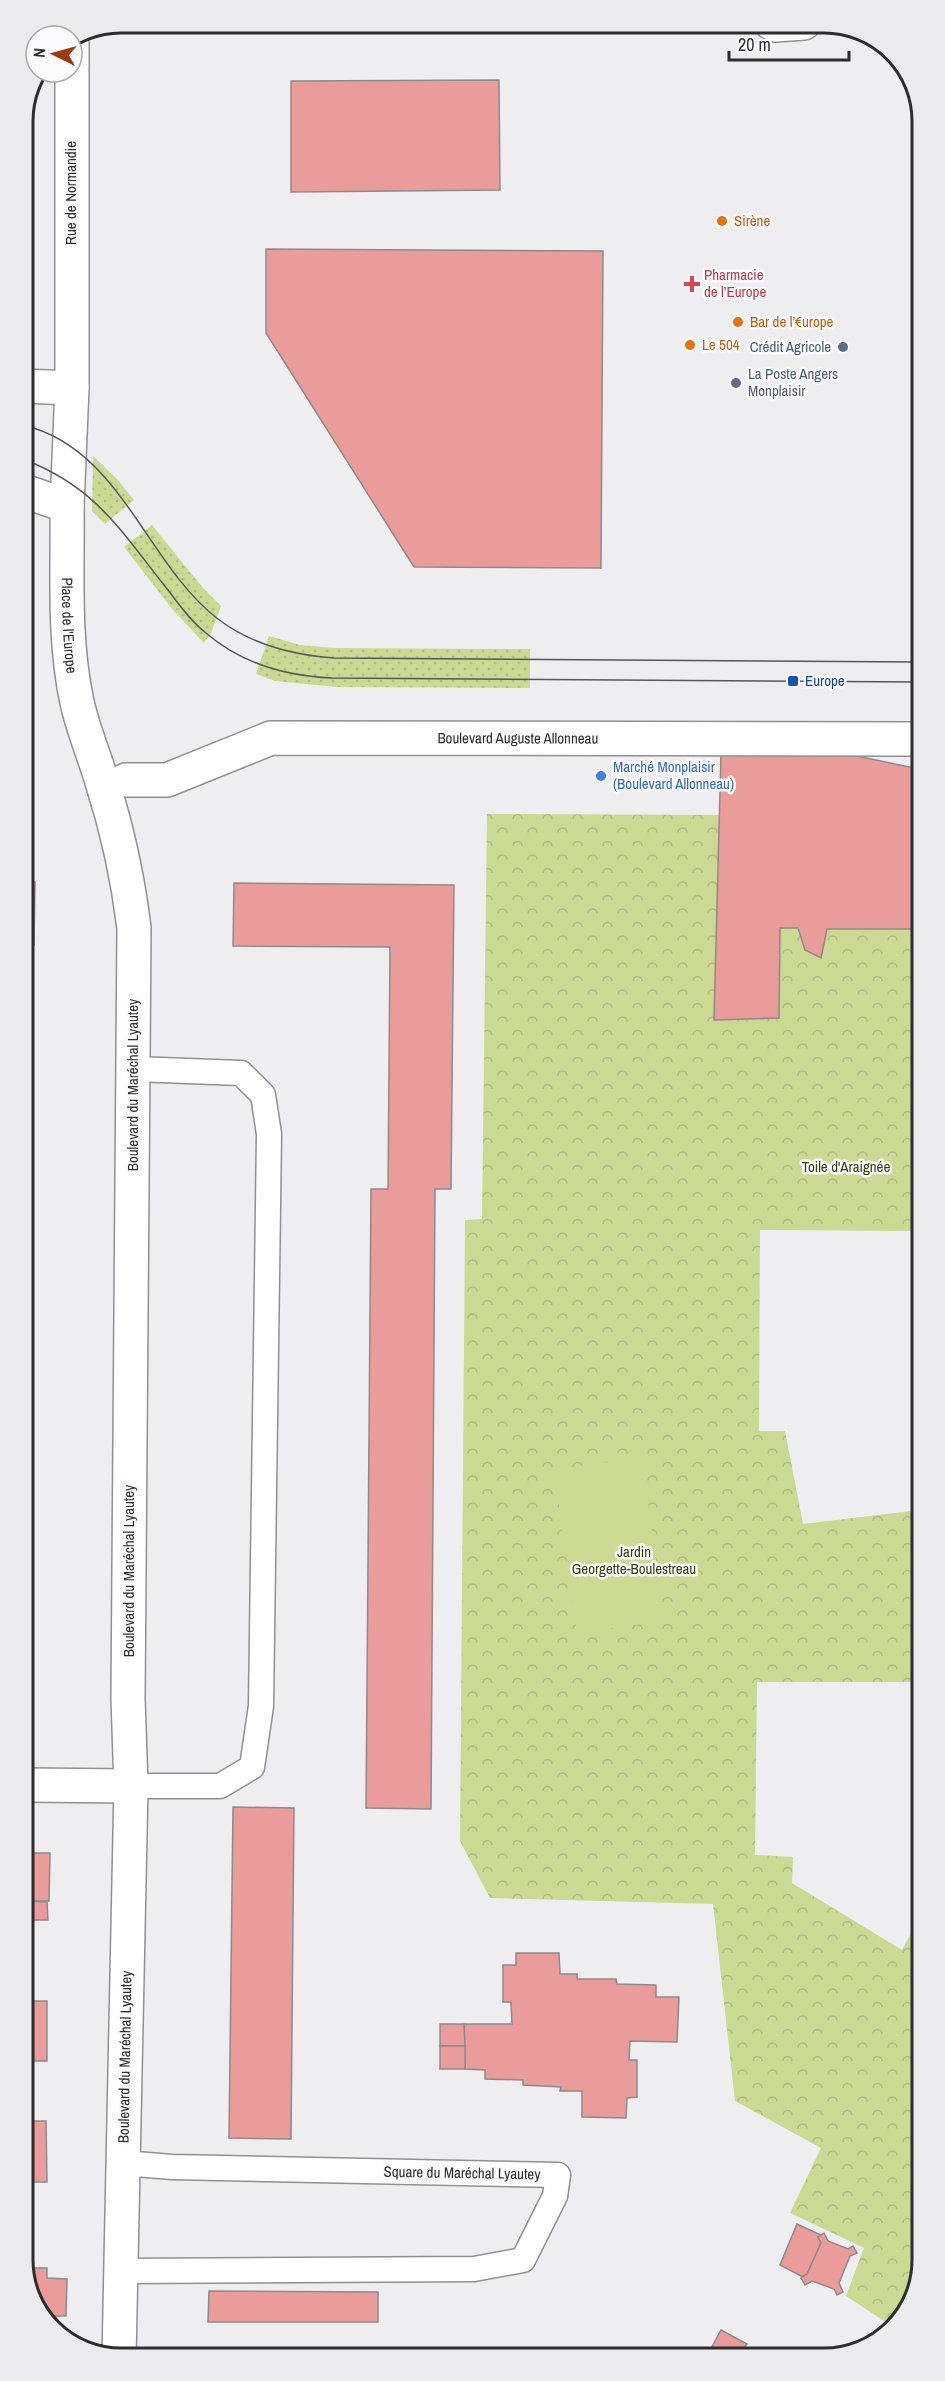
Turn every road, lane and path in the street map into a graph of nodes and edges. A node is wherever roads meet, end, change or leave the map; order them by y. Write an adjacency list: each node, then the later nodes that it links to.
1 (72, 84): 3 (street, Rue de Normandie)
2 (33, 386): 3 (street)
3 (72, 388): 5 (street, Place de l'Europe)
4 (33, 494): 5 (street)
5 (67, 506): 7 (street, Place de l'Europe)
6 (912, 739): 7 (street, Boulevard Auguste Allonneau)
7 (115, 783): 8 (street, Boulevard du Maréchal Lyautey)
8 (134, 1069): 10 (street, Boulevard du Maréchal Lyautey); 10 (lane)
9 (33, 1785): 10 (street)
10 (131, 1786): 11 (street, Boulevard du Maréchal Lyautey)
11 (123, 2163): 12 (street, Boulevard du Maréchal Lyautey); 12 (lane, Square du Maréchal Lyautey)
12 (121, 2271): 13 (street, Boulevard du Maréchal Lyautey)
13 (119, 2348)

